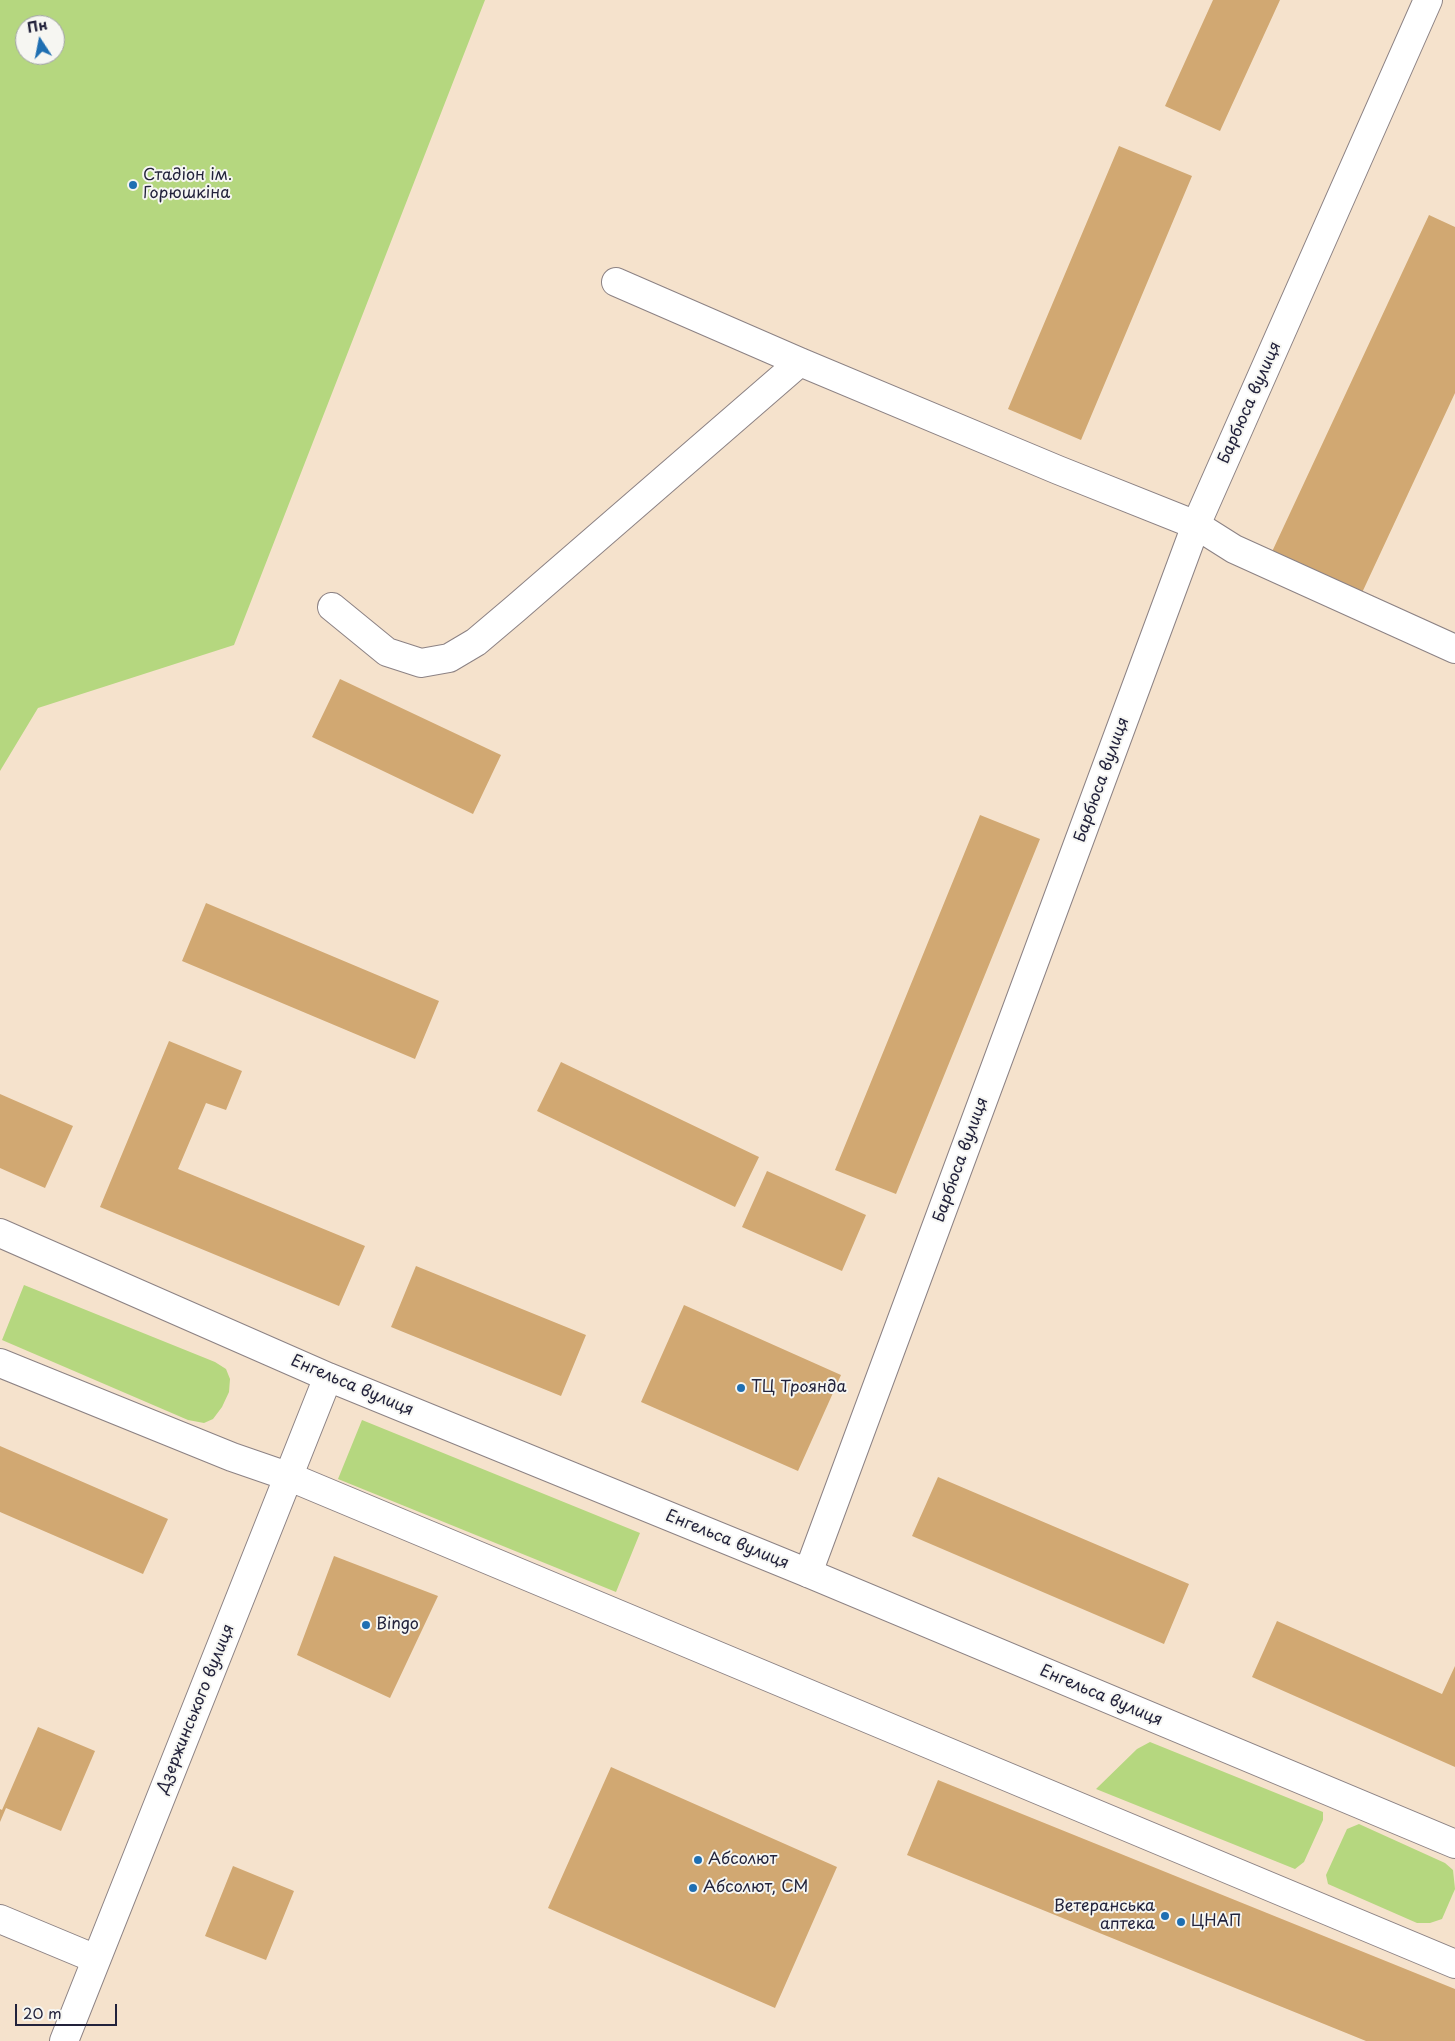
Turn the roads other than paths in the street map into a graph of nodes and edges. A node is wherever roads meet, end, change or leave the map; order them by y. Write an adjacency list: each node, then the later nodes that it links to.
1 (1428, 0): 4 (street, Барбюса вулиця)
2 (616, 282): 3 (street)
3 (800, 362): 4 (street); 5 (street)
4 (1196, 525): 6 (street); 11 (street, Барбюса вулиця)
5 (332, 606)
6 (1455, 649)
7 (0, 1233): 9 (street, Енгельса вулиця)
8 (0, 1362): 10 (street)
9 (328, 1377): 10 (street, Дзержинського вулиця); 11 (street, Енгельса вулиця)
10 (290, 1477): 14 (street, Дзержинського вулиця); 15 (street)
11 (808, 1573): 12 (street, Енгельса вулиця)
12 (1455, 1844)
13 (0, 1919): 14 (street)
14 (96, 1959): 16 (street, Дзержинського вулиця)
15 (1455, 1964)
16 (64, 2041)

